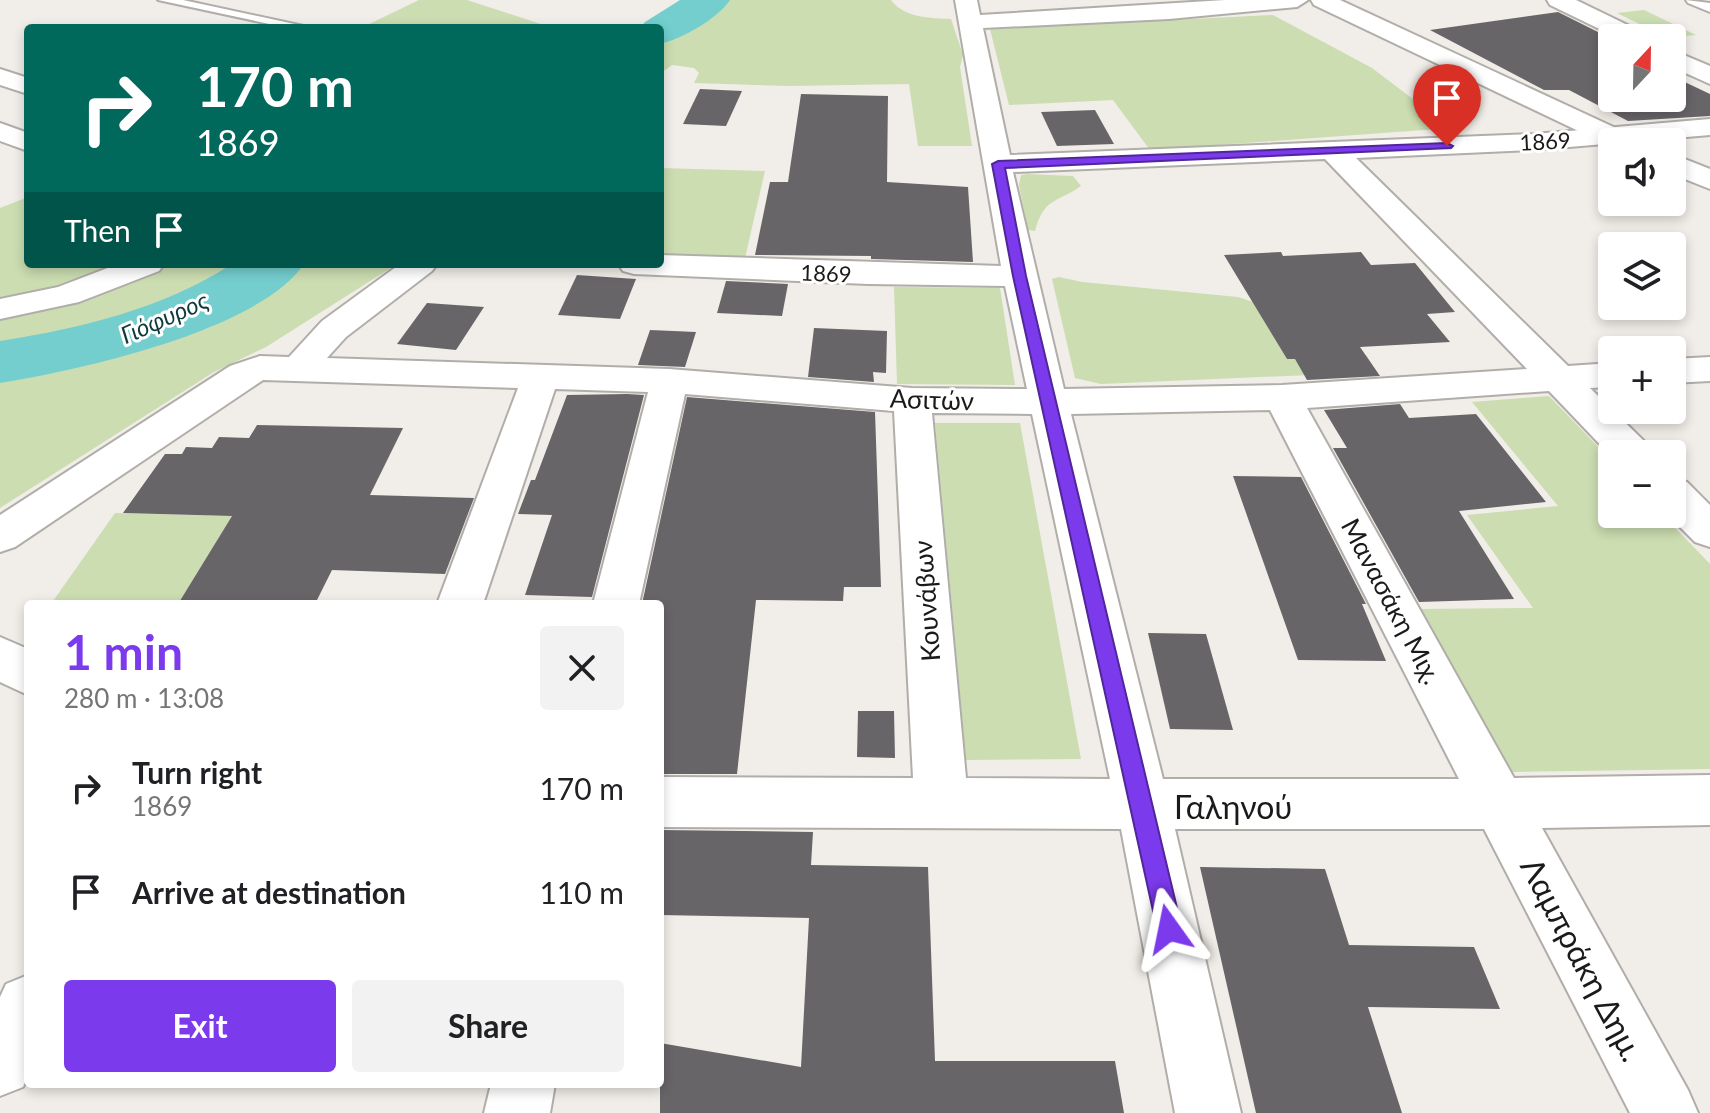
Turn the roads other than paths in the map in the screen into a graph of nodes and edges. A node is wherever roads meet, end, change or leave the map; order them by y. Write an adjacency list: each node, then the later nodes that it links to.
1 (164, 0): 8 (lane)
2 (1297, 0): 7 (street)
3 (1322, 0): 17 (street)
4 (1558, 0): 9 (street)
5 (1692, 0): 6 (lane)
6 (1710, 8)
7 (968, 11): 21 (street)
8 (287, 24)
9 (1607, 24)
10 (1686, 64): 11 (street)
11 (1710, 76)
12 (0, 77): 13 (street)
13 (24, 85)
14 (1710, 127): 15 (street, 1869)
15 (1686, 130)
16 (0, 131): 18 (street)
17 (1598, 131)
18 (24, 141)
19 (1598, 141): 20 (street, 1869)
20 (1333, 151): 21 (street, 1869); 34 (street)
21 (998, 164): 27 (street)
22 (1686, 169): 23 (street)
23 (1710, 180)
24 (664, 265): 27 (street, 1869)
25 (138, 268): 28 (street)
26 (416, 268): 29 (street)
27 (1019, 276): 38 (street)
28 (0, 309)
29 (300, 367): 32 (street, Ασιτών); 42 (street, Ασιτών)
30 (1710, 369): 31 (street)
31 (1686, 370)
32 (541, 376): 35 (street, Ασιτών); 43 (street)
33 (1598, 376): 34 (street, Ασιτών)
34 (1557, 379): 36 (street, Ασιτών); 39 (street)
35 (669, 381): 37 (street, Ασιτών); 44 (street)
36 (1282, 397): 38 (street, Ασιτών); 50 (street, Μανασάκη Μιχ.)
37 (912, 400): 38 (street, Ασιτών); 49 (street, Κουνάβων)
38 (1050, 402): 51 (street)
39 (1619, 440)
40 (1686, 507): 41 (street)
41 (1710, 531)
42 (0, 536)
43 (461, 600)
44 (617, 600)
45 (0, 657): 46 (street)
46 (24, 672)
47 (1710, 800): 50 (street, Γαληνού)
48 (664, 802): 49 (street, Γαληνού)
49 (941, 803): 51 (street, Γαληνού)
50 (1502, 805): 51 (street, Γαληνού); 57 (street, Λαμπράκη Δημ.)
51 (1143, 806): 56 (street)
52 (24, 1014): 53 (street)
53 (0, 1064)
54 (522, 1088): 55 (street)
55 (517, 1113)
56 (1208, 1113)
57 (1665, 1113)

